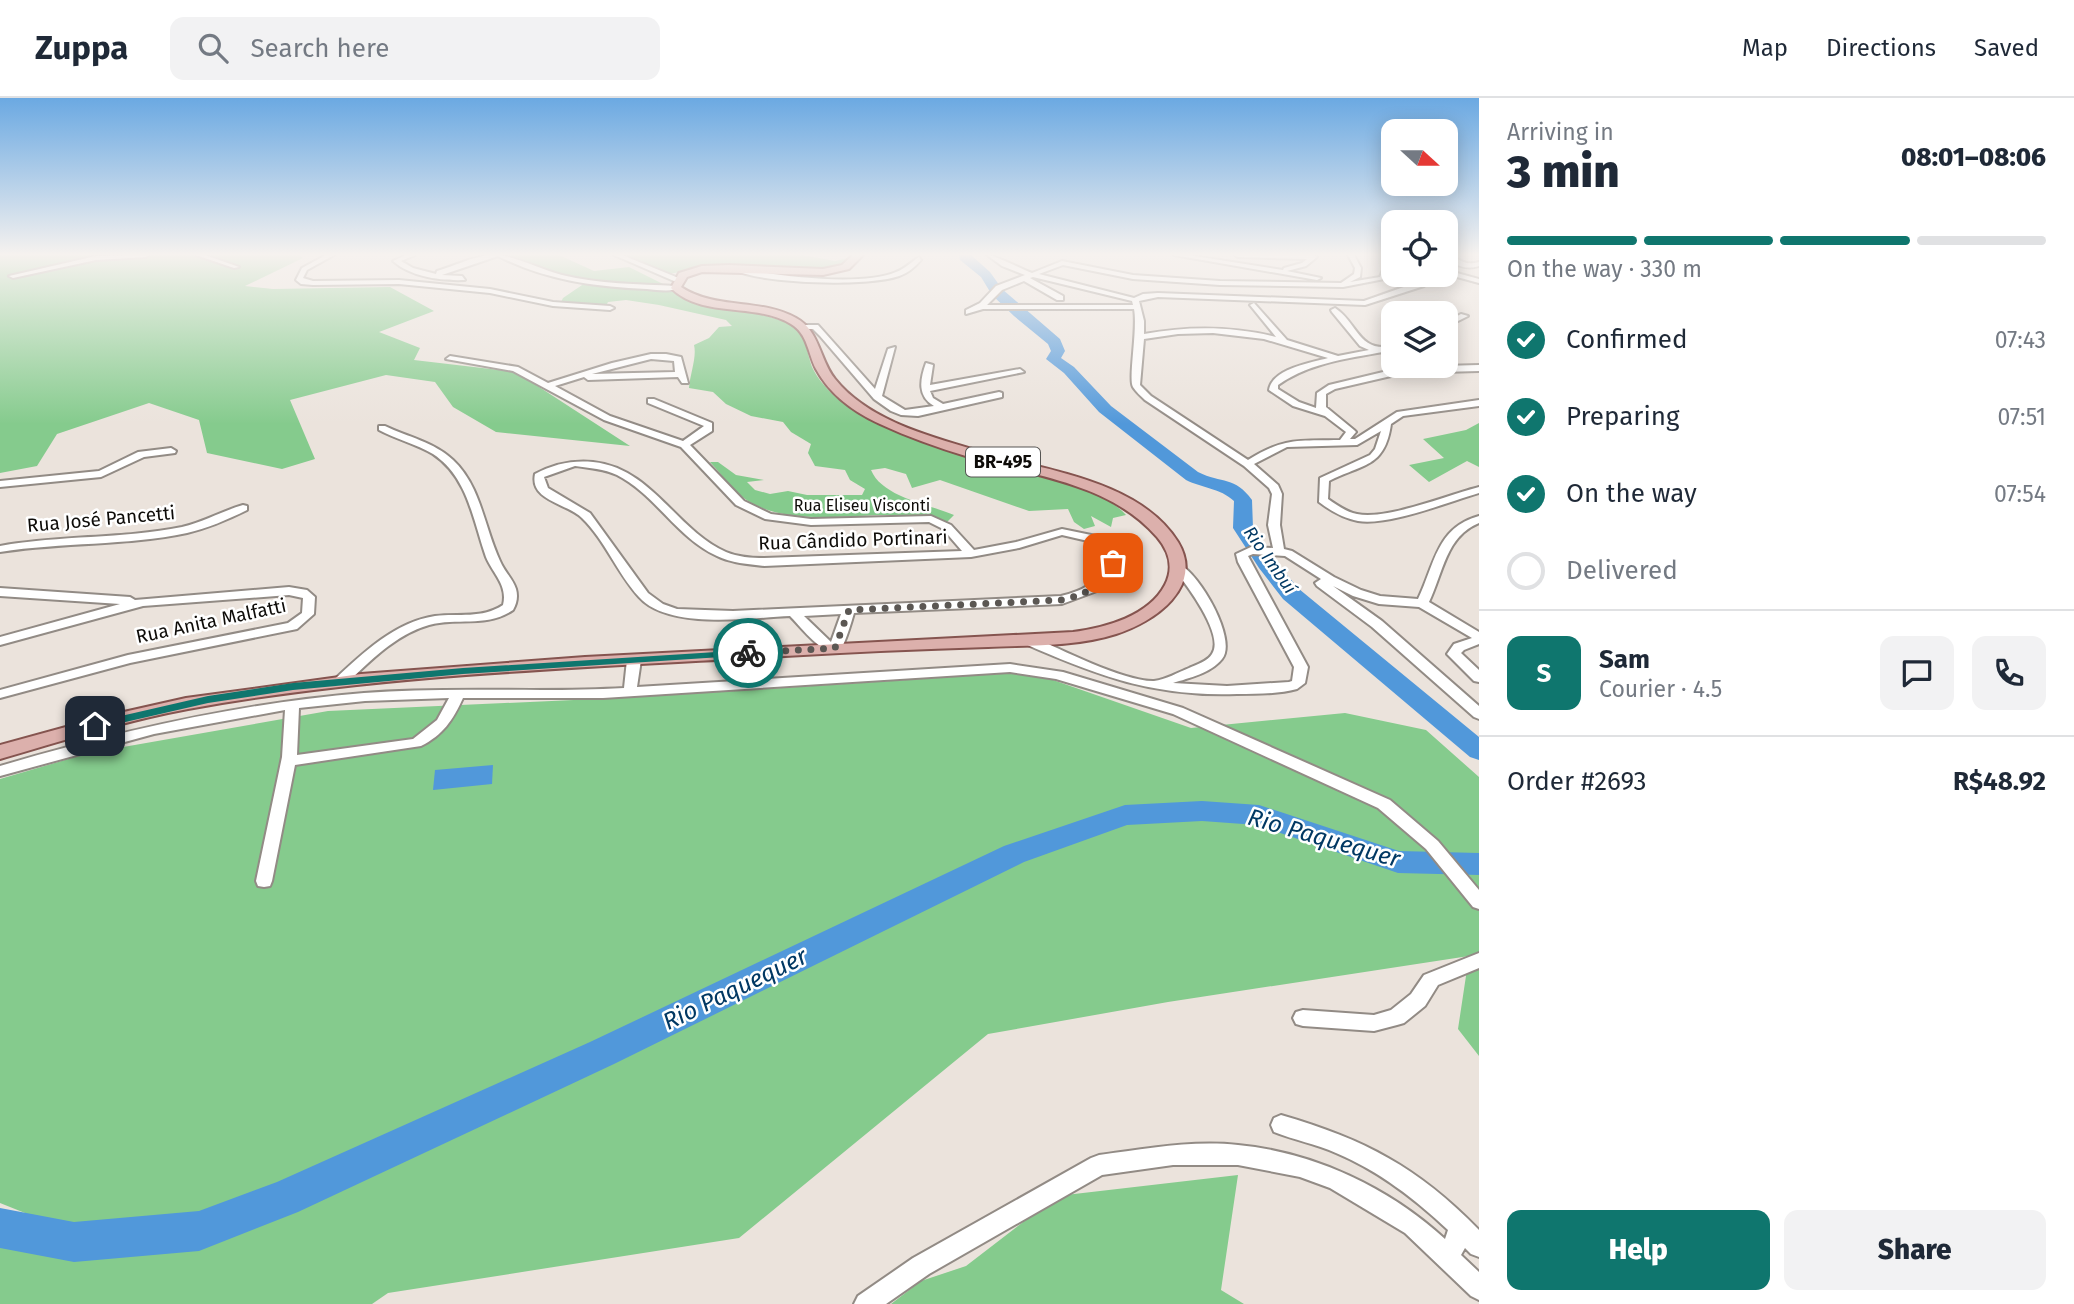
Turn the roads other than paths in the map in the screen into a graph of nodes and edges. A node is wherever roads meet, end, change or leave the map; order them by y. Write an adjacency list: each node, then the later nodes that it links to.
1 (757, 311): 9 (main road)
2 (973, 311): 6 (street)
3 (1138, 311): 10 (street)
4 (1259, 311): 11 (street)
5 (1336, 311): 14 (street)
6 (969, 313)
7 (1464, 316): 8 (street)
8 (1458, 319)
9 (802, 327): 24 (street); 42 (main road, BR-495)
10 (1141, 337): 11 (street); 34 (street)
11 (1284, 342): 15 (street)
12 (892, 349): 24 (street)
13 (1381, 350): 14 (street)
14 (1378, 351): 15 (street)
15 (1336, 358): 28 (street)
16 (450, 359): 21 (street, Rua Eliseu Visconti)
17 (929, 365): 22 (street)
18 (1479, 368): 28 (street)
19 (1020, 372): 22 (street)
20 (583, 376): 20 (street); 21 (street)
21 (550, 385): 32 (street, Rua Eliseu Visconti)
22 (925, 389): 27 (street)
23 (999, 395): 27 (street)
24 (877, 397): 27 (street)
25 (651, 401): 32 (street)
26 (1479, 403): 29 (street)
27 (942, 407)
28 (1324, 413): 31 (street)
29 (1387, 421): 31 (street); 36 (street)
30 (382, 428): 54 (street)
31 (1340, 444): 34 (street)
32 (684, 445): 41 (street, Rua Eliseu Visconti)
33 (172, 451): 35 (street)
34 (1248, 464): 40 (street)
35 (0, 484)
36 (1479, 490)
37 (243, 508): 39 (street, Rua José Pancetti)
38 (1479, 519): 45 (street)
39 (0, 548)
40 (1273, 550): 45 (street); 55 (street); 60 (street)
41 (971, 554): 46 (street, Rua Cândido Portinari); 47 (street, Rua Cândido Portinari)
42 (1180, 569): 50 (main road); 55 (street)
43 (0, 592): 44 (street)
44 (142, 602): 49 (street, Rua Anita Malfatti); 57 (street, Rua Anita Malfatti)
45 (1422, 603): 48 (street)
46 (849, 610): 47 (street, Rua Cândido Portinari); 51 (street)
47 (793, 612): 51 (street)
48 (1479, 639): 53 (street)
49 (0, 640)
50 (1028, 640): 51 (main road); 55 (street)
51 (832, 648): 52 (main road)
52 (634, 660): 54 (main road); 56 (street)
53 (1479, 678)
54 (340, 682): 61 (main road)
55 (1157, 685)
56 (630, 692): 58 (street); 65 (street)
57 (0, 694)
58 (458, 694): 59 (street); 62 (street)
59 (292, 705): 62 (street); 63 (street)
60 (1479, 714)
61 (0, 752)
62 (288, 761): 64 (street)
63 (0, 771)
64 (264, 881)
65 (1479, 902)
66 (1479, 960): 67 (street)
67 (1303, 1018)
68 (1281, 1125): 69 (street)
69 (1463, 1229): 70 (street); 71 (street)
70 (1479, 1246)
71 (1448, 1255): 72 (street); 73 (street)
72 (1479, 1288)
73 (866, 1304)

